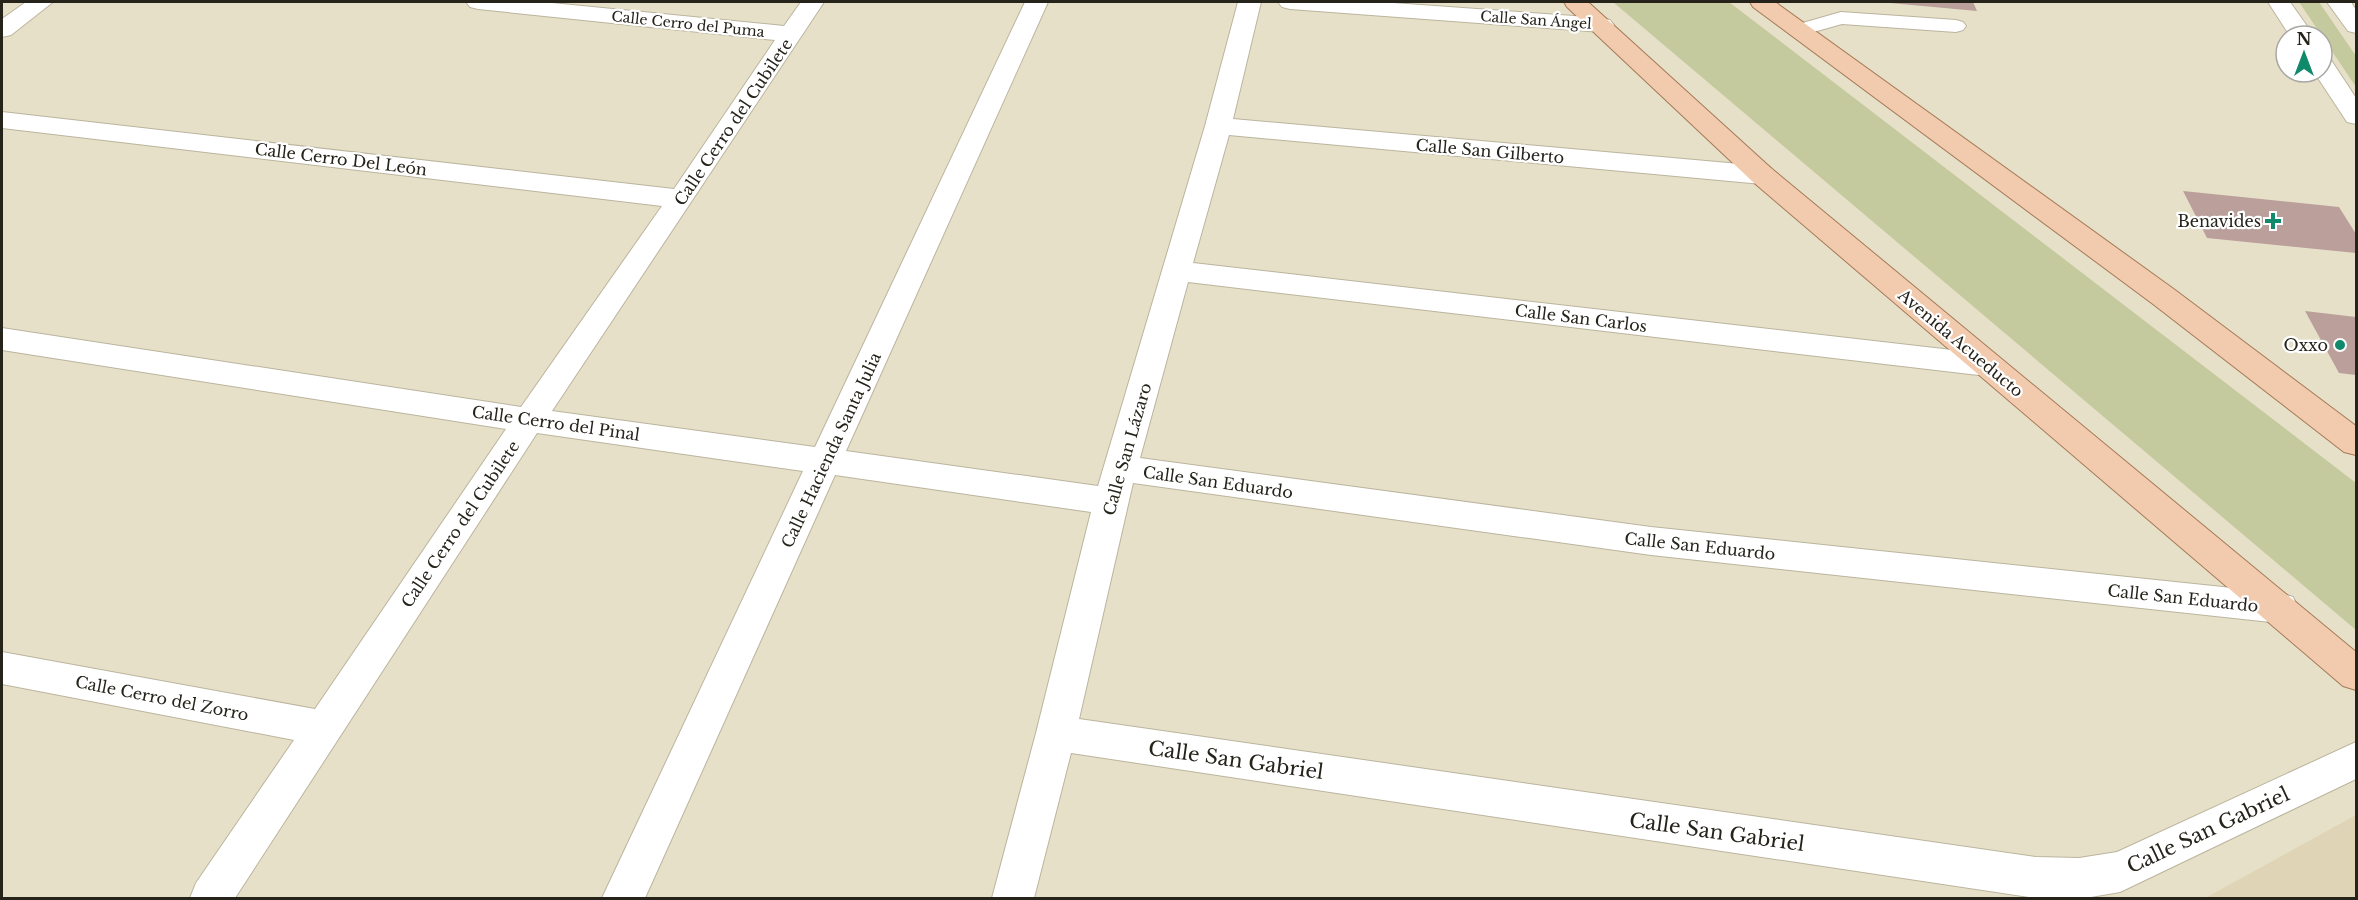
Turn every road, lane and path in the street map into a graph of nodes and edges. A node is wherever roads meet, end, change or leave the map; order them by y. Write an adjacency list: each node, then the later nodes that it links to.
1 (41, 2): 15 (street)
2 (478, 2): 17 (street, Calle Cerro del Puma)
3 (812, 2): 17 (street, Calle Cerro del Cubilete)
4 (1037, 2): 29 (street, Calle Hacienda Santa Julia)
5 (1250, 2): 21 (street, Calle San Lázaro)
6 (1290, 2): 12 (street, Calle San Ángel)
7 (1575, 2): 12 (main road, Avenida Acueducto)
8 (1761, 2): 16 (main road)
9 (2279, 2): 11 (street)
10 (2339, 2): 14 (street)
11 (2294, 24)
12 (1602, 26): 22 (main road, Avenida Acueducto)
13 (1956, 26): 16 (lane)
14 (2356, 26)
15 (2, 30)
16 (1799, 30): 28 (main road)
17 (791, 34): 23 (street, Calle Cerro del Cubilete)
18 (2334, 83): 19 (street)
19 (2356, 116)
20 (2, 120): 23 (street, Calle Cerro Del León)
21 (1218, 126): 22 (street, Calle San Gilberto); 24 (street, Calle San Lázaro)
22 (1761, 175): 26 (main road, Avenida Acueducto)
23 (681, 199): 27 (street, Calle Cerro del Cubilete)
24 (1176, 271): 26 (street, Calle San Carlos); 30 (street, Calle San Lázaro)
25 (2, 339): 27 (street, Calle Cerro del Pinal)
26 (1987, 364): 31 (main road, Avenida Acueducto)
27 (529, 420): 29 (street, Calle Cerro del Pinal); 34 (street, Calle Cerro del Cubilete)
28 (2356, 443)
29 (826, 461): 30 (street, Calle Cerro del Pinal); 39 (street, Calle Hacienda Santa Julia)
30 (1117, 485): 31 (street, Calle San Eduardo); 35 (street, Calle San Lázaro)
31 (2280, 608): 33 (main road, Avenida Acueducto)
32 (2, 668): 34 (street, Calle Cerro del Zorro)
33 (2356, 674)
34 (323, 728): 38 (street, Calle Cerro del Cubilete)
35 (1056, 734): 37 (street, Calle San Gabriel); 40 (street, Calle San Lázaro)
36 (2356, 760): 37 (street, Calle San Gabriel)
37 (1992, 885)
38 (211, 898)
39 (623, 898)
40 (1013, 898)

